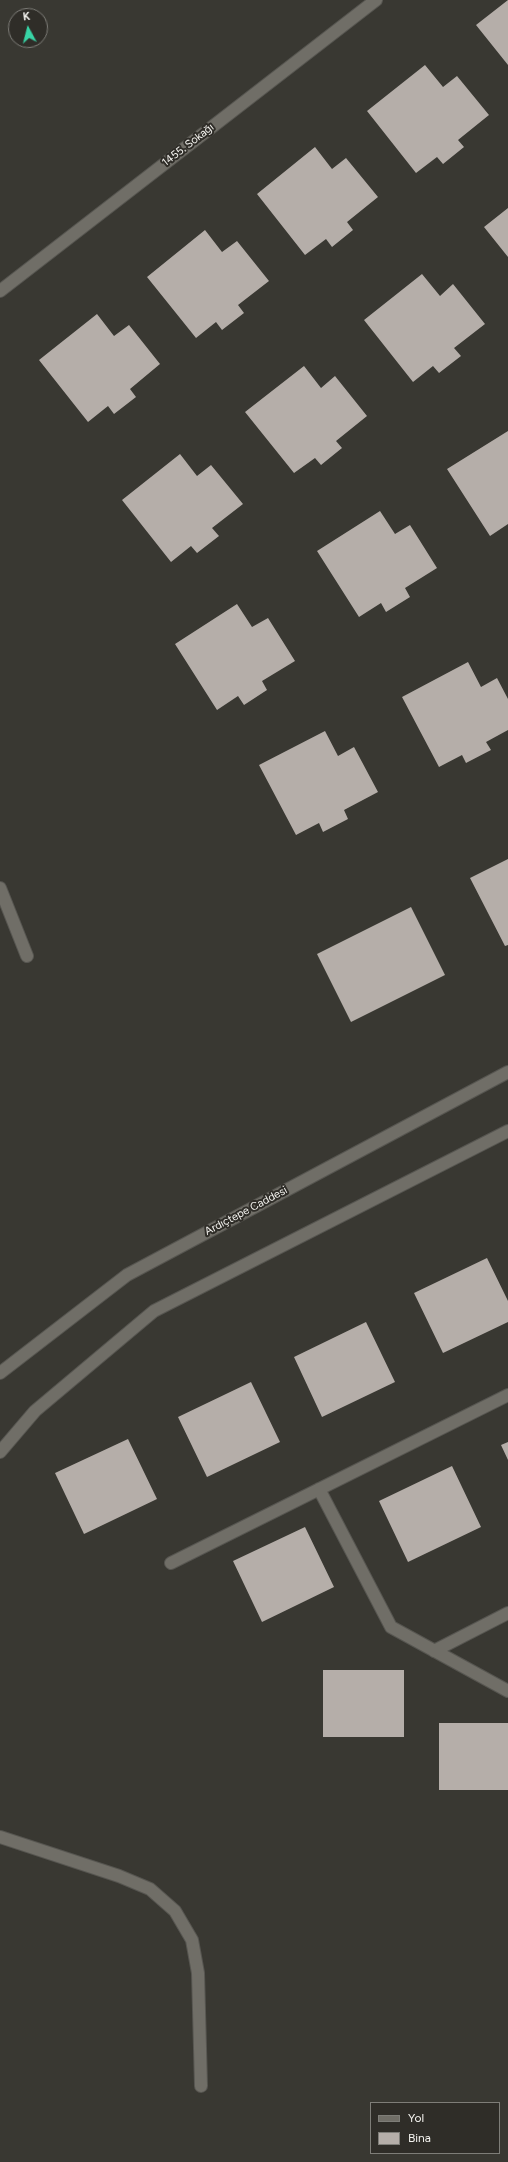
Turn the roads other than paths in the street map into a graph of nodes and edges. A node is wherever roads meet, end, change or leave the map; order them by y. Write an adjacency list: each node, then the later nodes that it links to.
1 (376, 0): 2 (street, 1455. Sokağı)
2 (0, 291)
3 (0, 888): 4 (street)
4 (27, 956)
5 (508, 1072): 7 (street, Ardıçtepe Caddesi)
6 (508, 1131): 9 (street)
7 (0, 1373)
8 (508, 1395): 10 (street)
9 (0, 1452)
10 (319, 1489): 11 (street); 13 (street)
11 (171, 1563)
12 (508, 1613): 13 (street)
13 (434, 1651): 14 (street)
14 (508, 1691)
15 (0, 1837): 16 (street)
16 (202, 2086)

